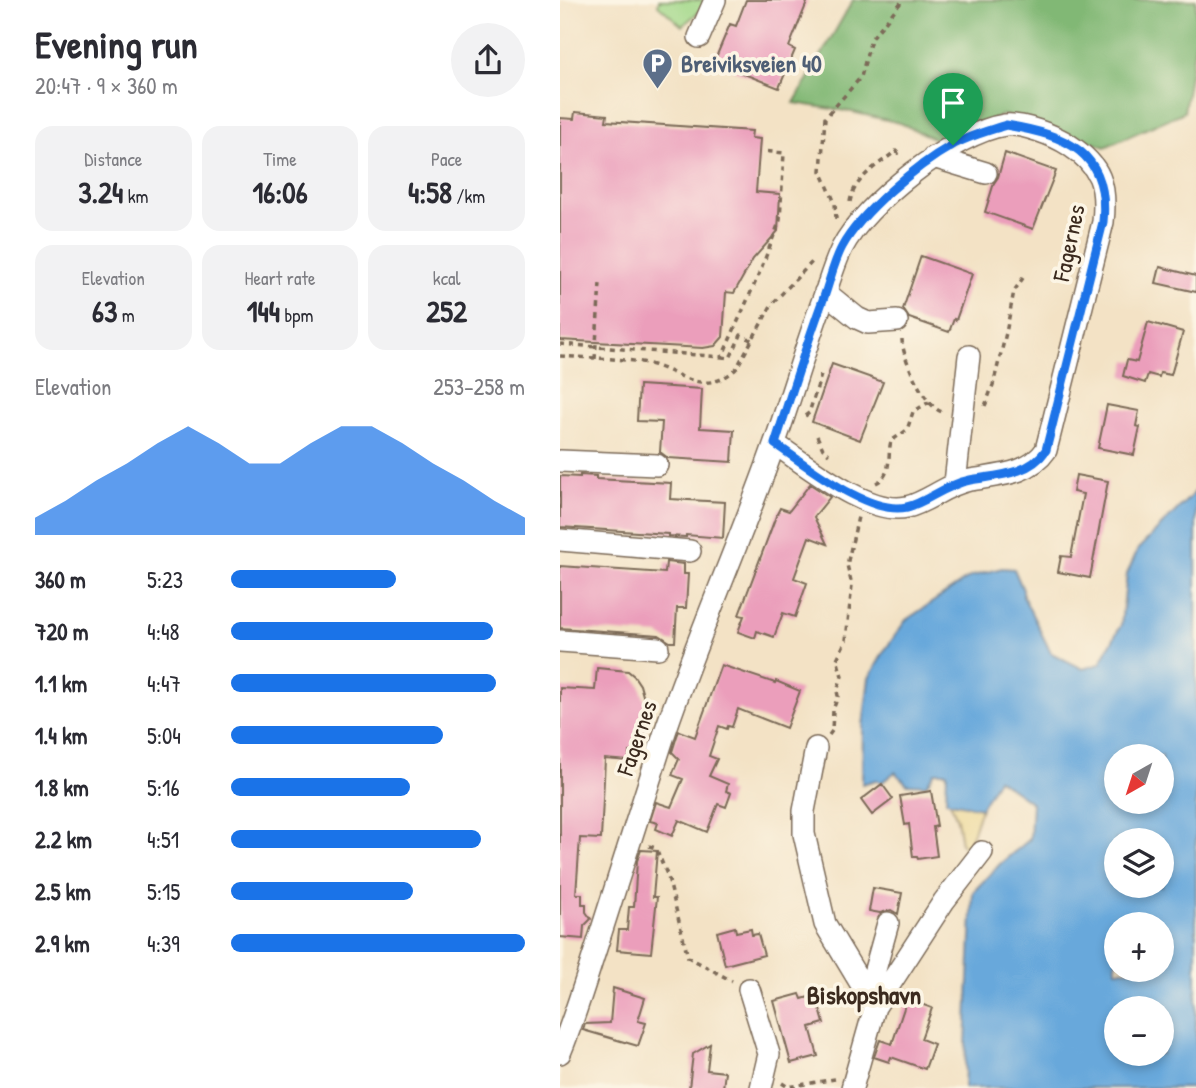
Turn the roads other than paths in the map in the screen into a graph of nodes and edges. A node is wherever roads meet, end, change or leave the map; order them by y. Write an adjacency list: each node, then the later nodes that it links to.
1 (715, 0): 2 (street)
2 (699, 37)
3 (933, 157): 4 (street); 5 (street, Fagernes); 11 (street, Fagernes)
4 (986, 173)
5 (825, 292): 6 (street); 8 (street, Fagernes)
6 (897, 321)
7 (969, 356): 11 (street)
8 (775, 444): 11 (street, Fagernes); 21 (street, Fagernes)
9 (560, 461): 10 (street)
10 (657, 465)
11 (955, 483)
12 (560, 540): 13 (street)
13 (690, 551)
14 (560, 641): 15 (street)
15 (658, 648)
16 (816, 748): 20 (street)
17 (982, 852): 20 (street)
18 (888, 923): 20 (street)
19 (749, 989): 22 (street)
20 (872, 1001): 23 (street)
21 (560, 1052)
22 (763, 1081)
23 (854, 1082)

